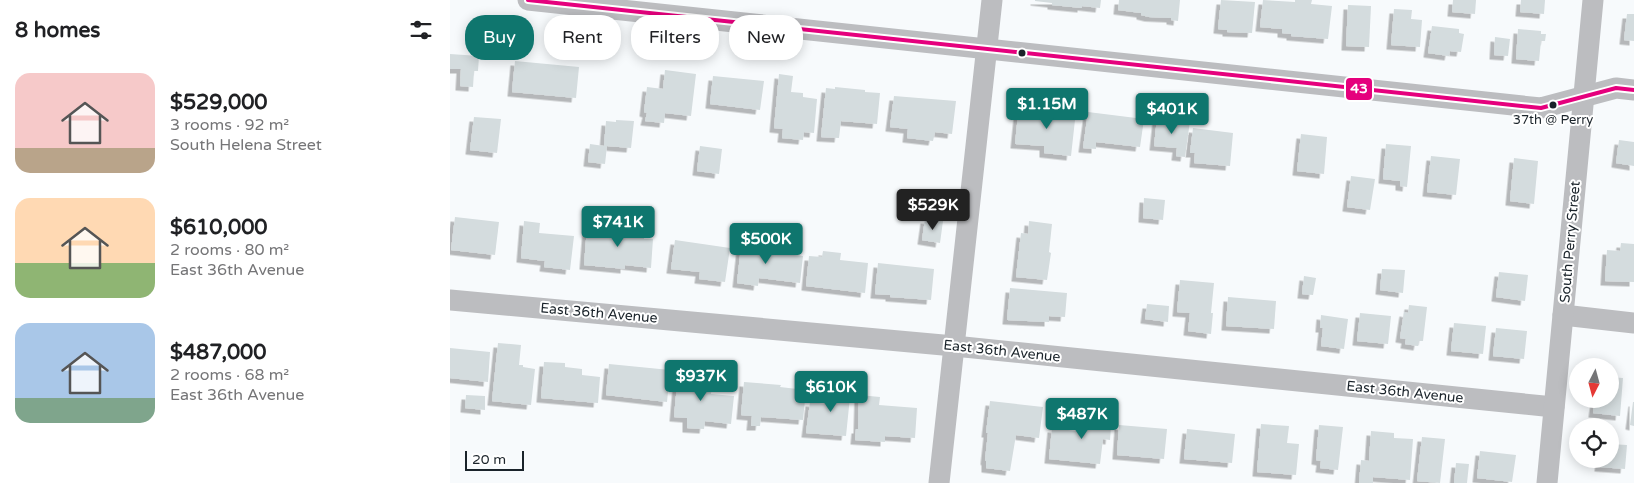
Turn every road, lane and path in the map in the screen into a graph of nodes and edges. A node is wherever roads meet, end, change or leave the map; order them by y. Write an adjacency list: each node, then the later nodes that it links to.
1 (528, 0): 4 (street)
2 (992, 0): 4 (street)
3 (1593, 0): 6 (street, South Perry Street)
4 (988, 49): 6 (street); 10 (street)
5 (1634, 90): 6 (street)
6 (1584, 96): 8 (street, South Perry Street)
7 (450, 300): 10 (street, East 36th Avenue)
8 (1563, 315): 9 (street); 11 (street, South Perry Street)
9 (1634, 323)
10 (954, 346): 11 (street, East 36th Avenue); 12 (street)
11 (1554, 407): 13 (street, South Perry Street)
12 (939, 483)
13 (1547, 483)

